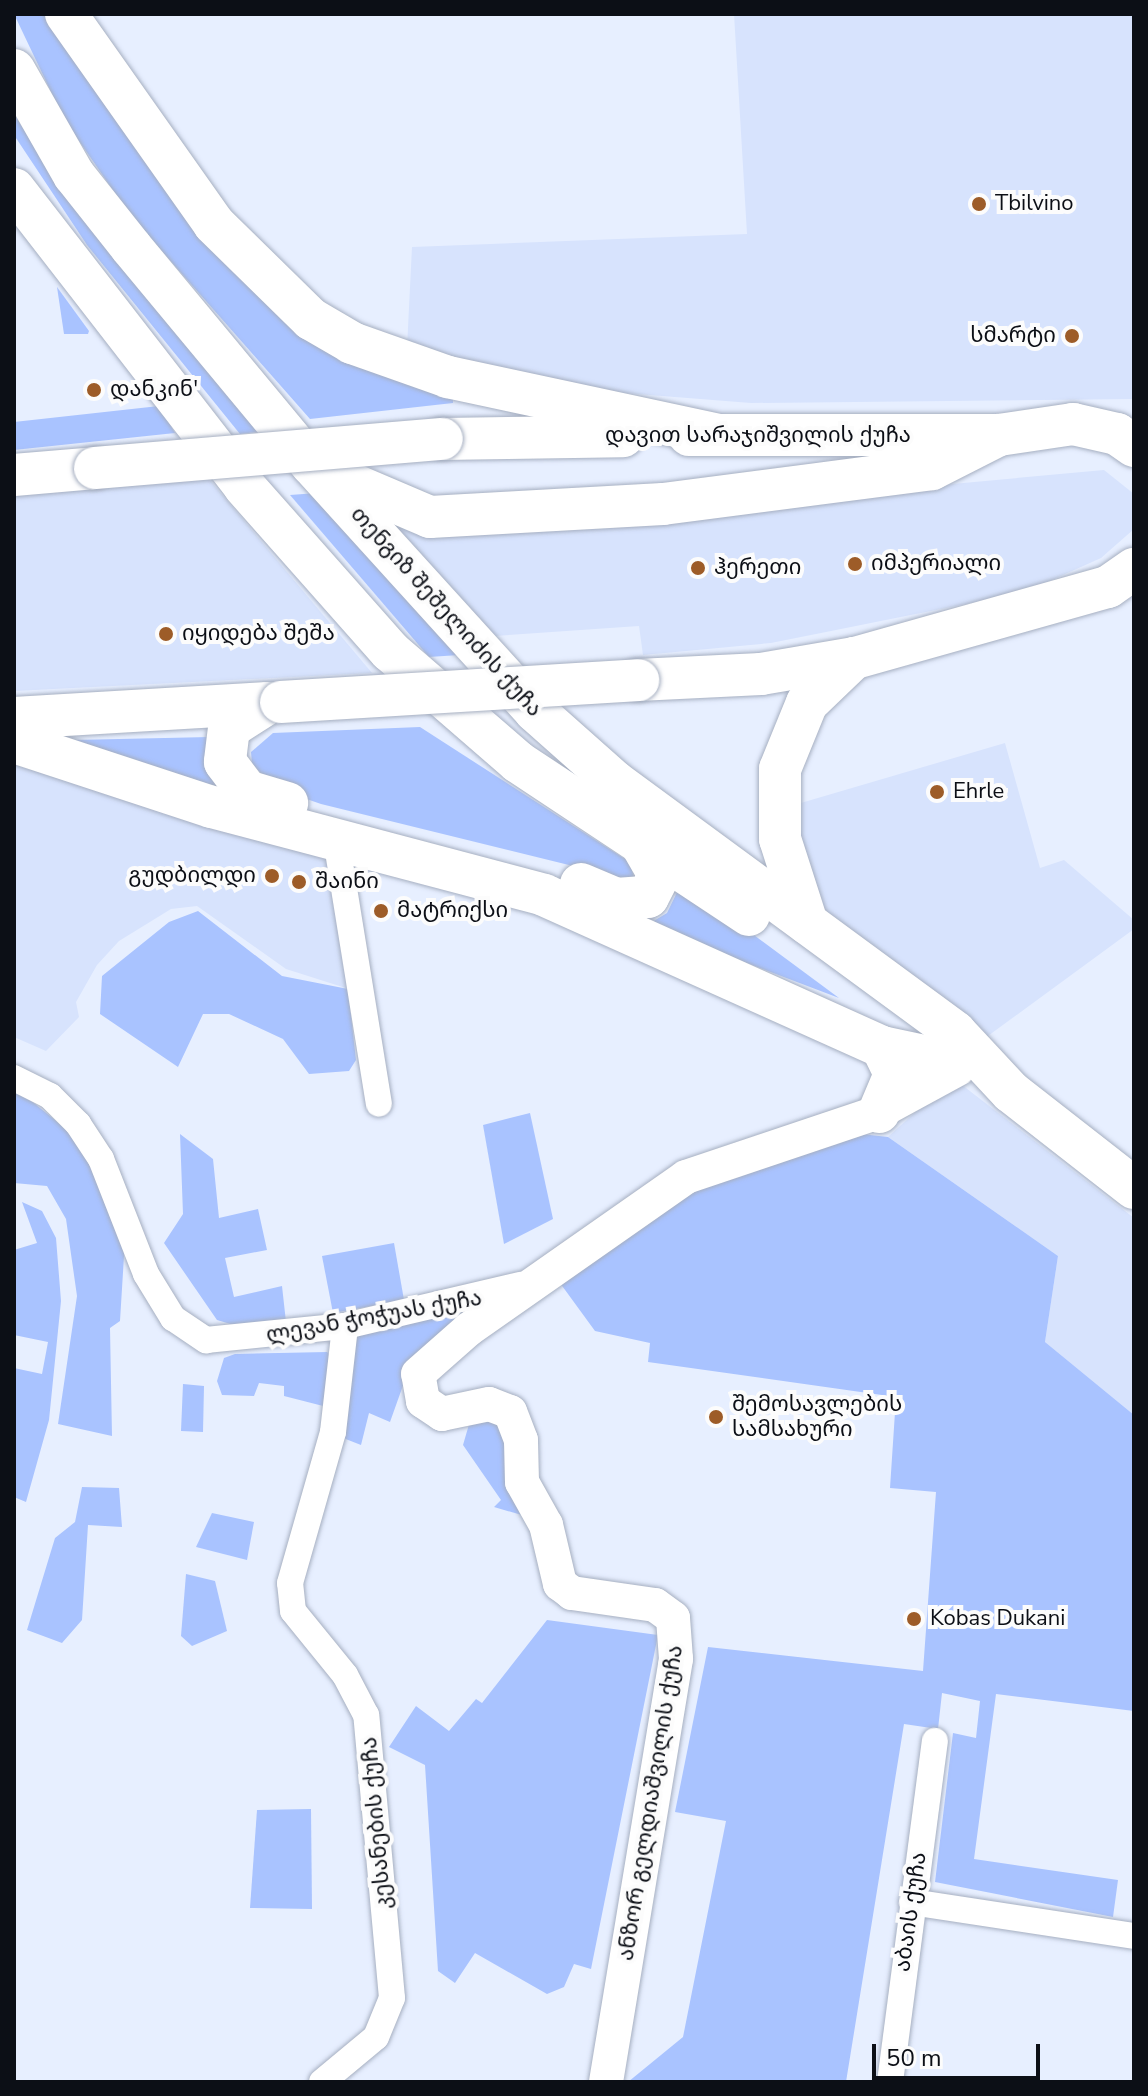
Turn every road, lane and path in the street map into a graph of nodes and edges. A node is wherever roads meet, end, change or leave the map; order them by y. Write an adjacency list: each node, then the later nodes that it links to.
1 (66, 14): 4 (main road)
2 (14, 70): 7 (main road, თენგიზ შეშელიძის ქუჩა)
3 (14, 189): 15 (main road, თენგიზ შეშელიძის ქუჩა)
4 (715, 434): 5 (main road, დავით სარაჯიშვილის ქუჩა); 8 (main road, დავით სარაჯიშვილის ქუჩა, bridge)
5 (999, 435): 6 (main road, დავით სარაჯიშვილის ქუჩა); 7 (main road)
6 (1134, 446)
7 (312, 465): 16 (main road, თენგიზ შეშელიძის ქუჩა)
8 (14, 475)
9 (1121, 578): 10 (main road)
10 (855, 658): 11 (main road, bridge); 16 (main road)
11 (274, 702): 12 (main road); 15 (main road)
12 (14, 718)
13 (14, 742): 14 (main road)
14 (336, 839): 17 (main road); 21 (street)
15 (640, 842): 18 (main road, თენგიზ შეშელიძის ქუჩა)
16 (807, 923): 20 (main road, თენგიზ შეშელიძის ქუჩა)
17 (882, 1047): 18 (main road); 22 (main road)
18 (953, 1065): 20 (main road, თენგიზ შეშელიძის ქუჩა); 22 (street, ანზორ გელდიაშვილის ქუჩა)
19 (14, 1078): 25 (street, ლევან ჭოჭუას ქუჩა)
20 (1011, 1092): 23 (main road, თენგიზ შეშელიძის ქუჩა)
21 (379, 1104)
22 (896, 1105): 24 (street, ანზორ გელდიაშვილის ქუჩა)
23 (1134, 1188)
24 (539, 1278): 25 (street, ლევან ჭოჭუას ქუჩა); 30 (street, ანზორ გელდიაშვილის ქუჩა)
25 (345, 1326): 29 (street, კესანების ქუჩა)
26 (935, 1741): 27 (street, აბაის ქუჩა)
27 (912, 1902): 28 (street); 31 (street, აბაის ქუჩა)
28 (1134, 1936)
29 (322, 2082)
30 (606, 2082)
31 (890, 2082)

